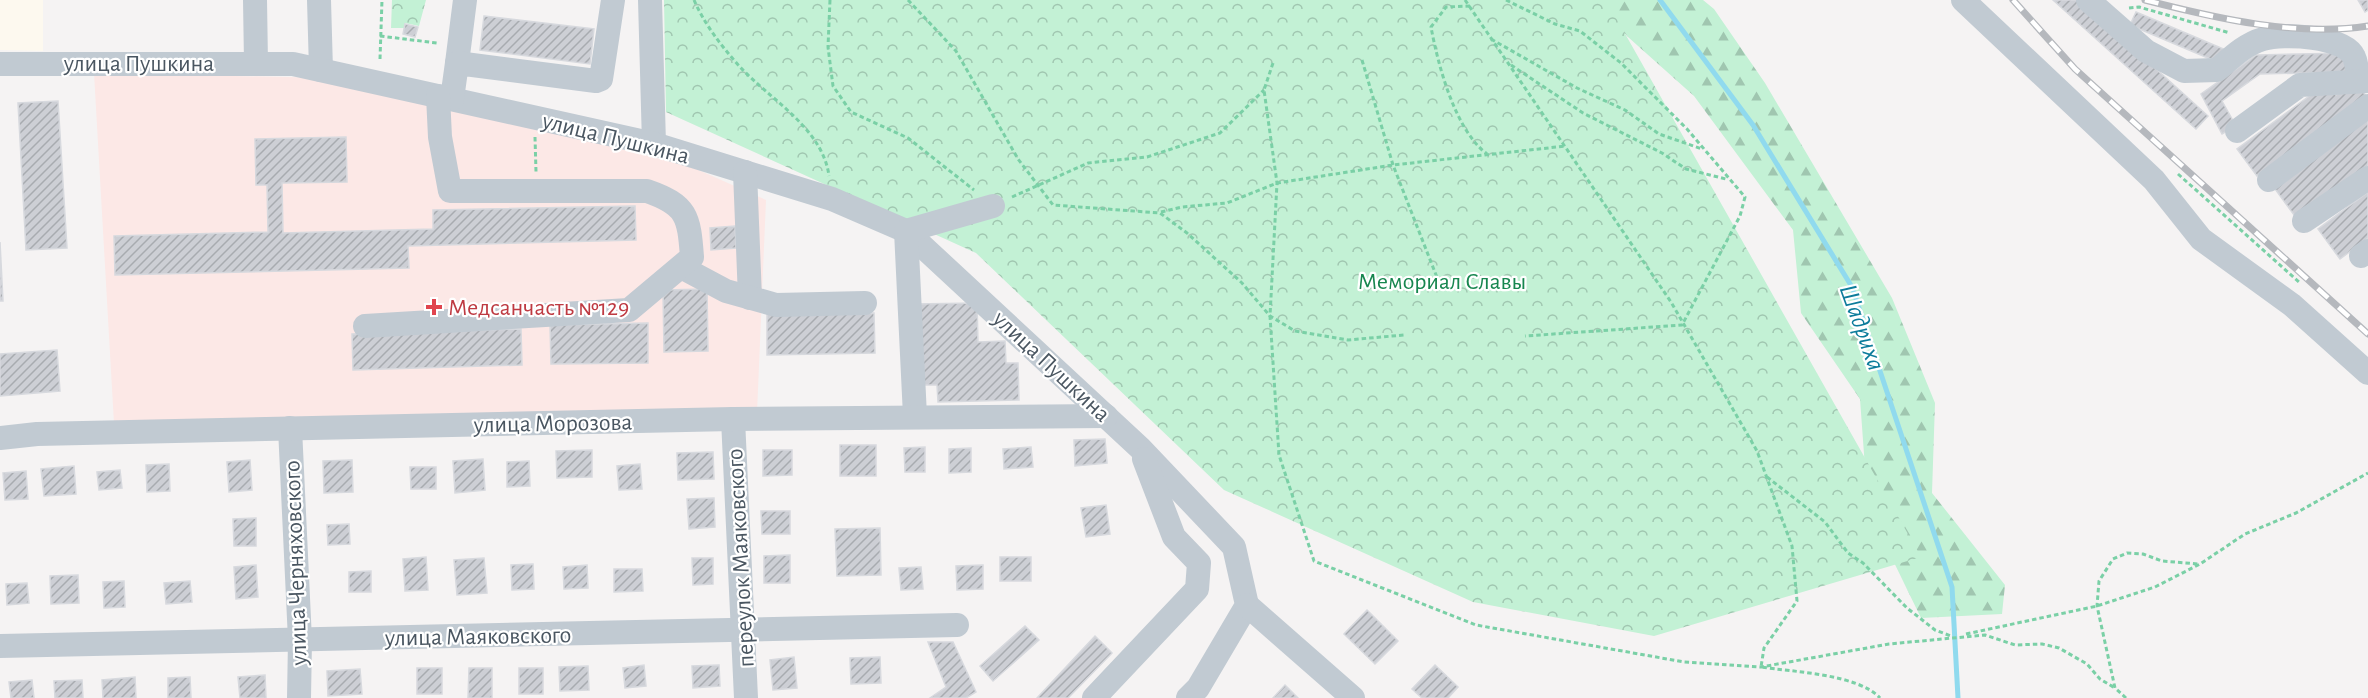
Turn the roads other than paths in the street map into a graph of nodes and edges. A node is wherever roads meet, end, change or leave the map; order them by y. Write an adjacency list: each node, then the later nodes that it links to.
1 (255, 0): 8 (street)
2 (319, 0): 11 (street)
3 (465, 0): 9 (street)
4 (613, 0): 9 (street)
5 (650, 0): 16 (street)
6 (1964, 0): 27 (street)
7 (2094, 6): 12 (street)
8 (256, 63): 10 (street, улица Пушкина); 11 (street, улица Пушкина)
9 (457, 63): 13 (street)
10 (0, 64)
11 (321, 70): 13 (street, улица Пушкина)
12 (2363, 80): 15 (street)
13 (445, 98): 16 (street, улица Пушкина); 23 (street)
14 (2368, 106): 19 (street)
15 (2237, 131)
16 (654, 144): 17 (street, улица Пушкина)
17 (745, 172): 22 (street, улица Пушкина); 24 (street)
18 (2368, 178): 21 (street)
19 (2269, 180)
20 (993, 206): 22 (street)
21 (2304, 221)
22 (906, 231): 28 (street); 29 (street, улица Пушкина)
23 (681, 267): 24 (street); 26 (street)
24 (750, 298): 25 (street)
25 (865, 303)
26 (365, 326)
27 (2368, 374)
28 (915, 416): 29 (street, улица Морозова); 30 (street, улица Морозова)
29 (1106, 416): 33 (street, улица Пушкина)
30 (733, 419): 31 (street, улица Морозова); 36 (street, переулок Маяковского)
31 (290, 428): 32 (street, улица Морозова); 37 (street, улица Черняховского)
32 (0, 438)
33 (1140, 448): 34 (street, улица Пушкина); 41 (street)
34 (1247, 605): 42 (street); 43 (street)
35 (957, 625): 36 (street, улица Маяковского)
36 (743, 630): 37 (street, улица Маяковского); 40 (street, переулок Маяковского)
37 (300, 640): 38 (street, улица Маяковского); 39 (street, улица Черняховского)
38 (0, 646)
39 (299, 698)
40 (746, 698)
41 (1094, 698)
42 (1188, 698)
43 (1353, 698)

